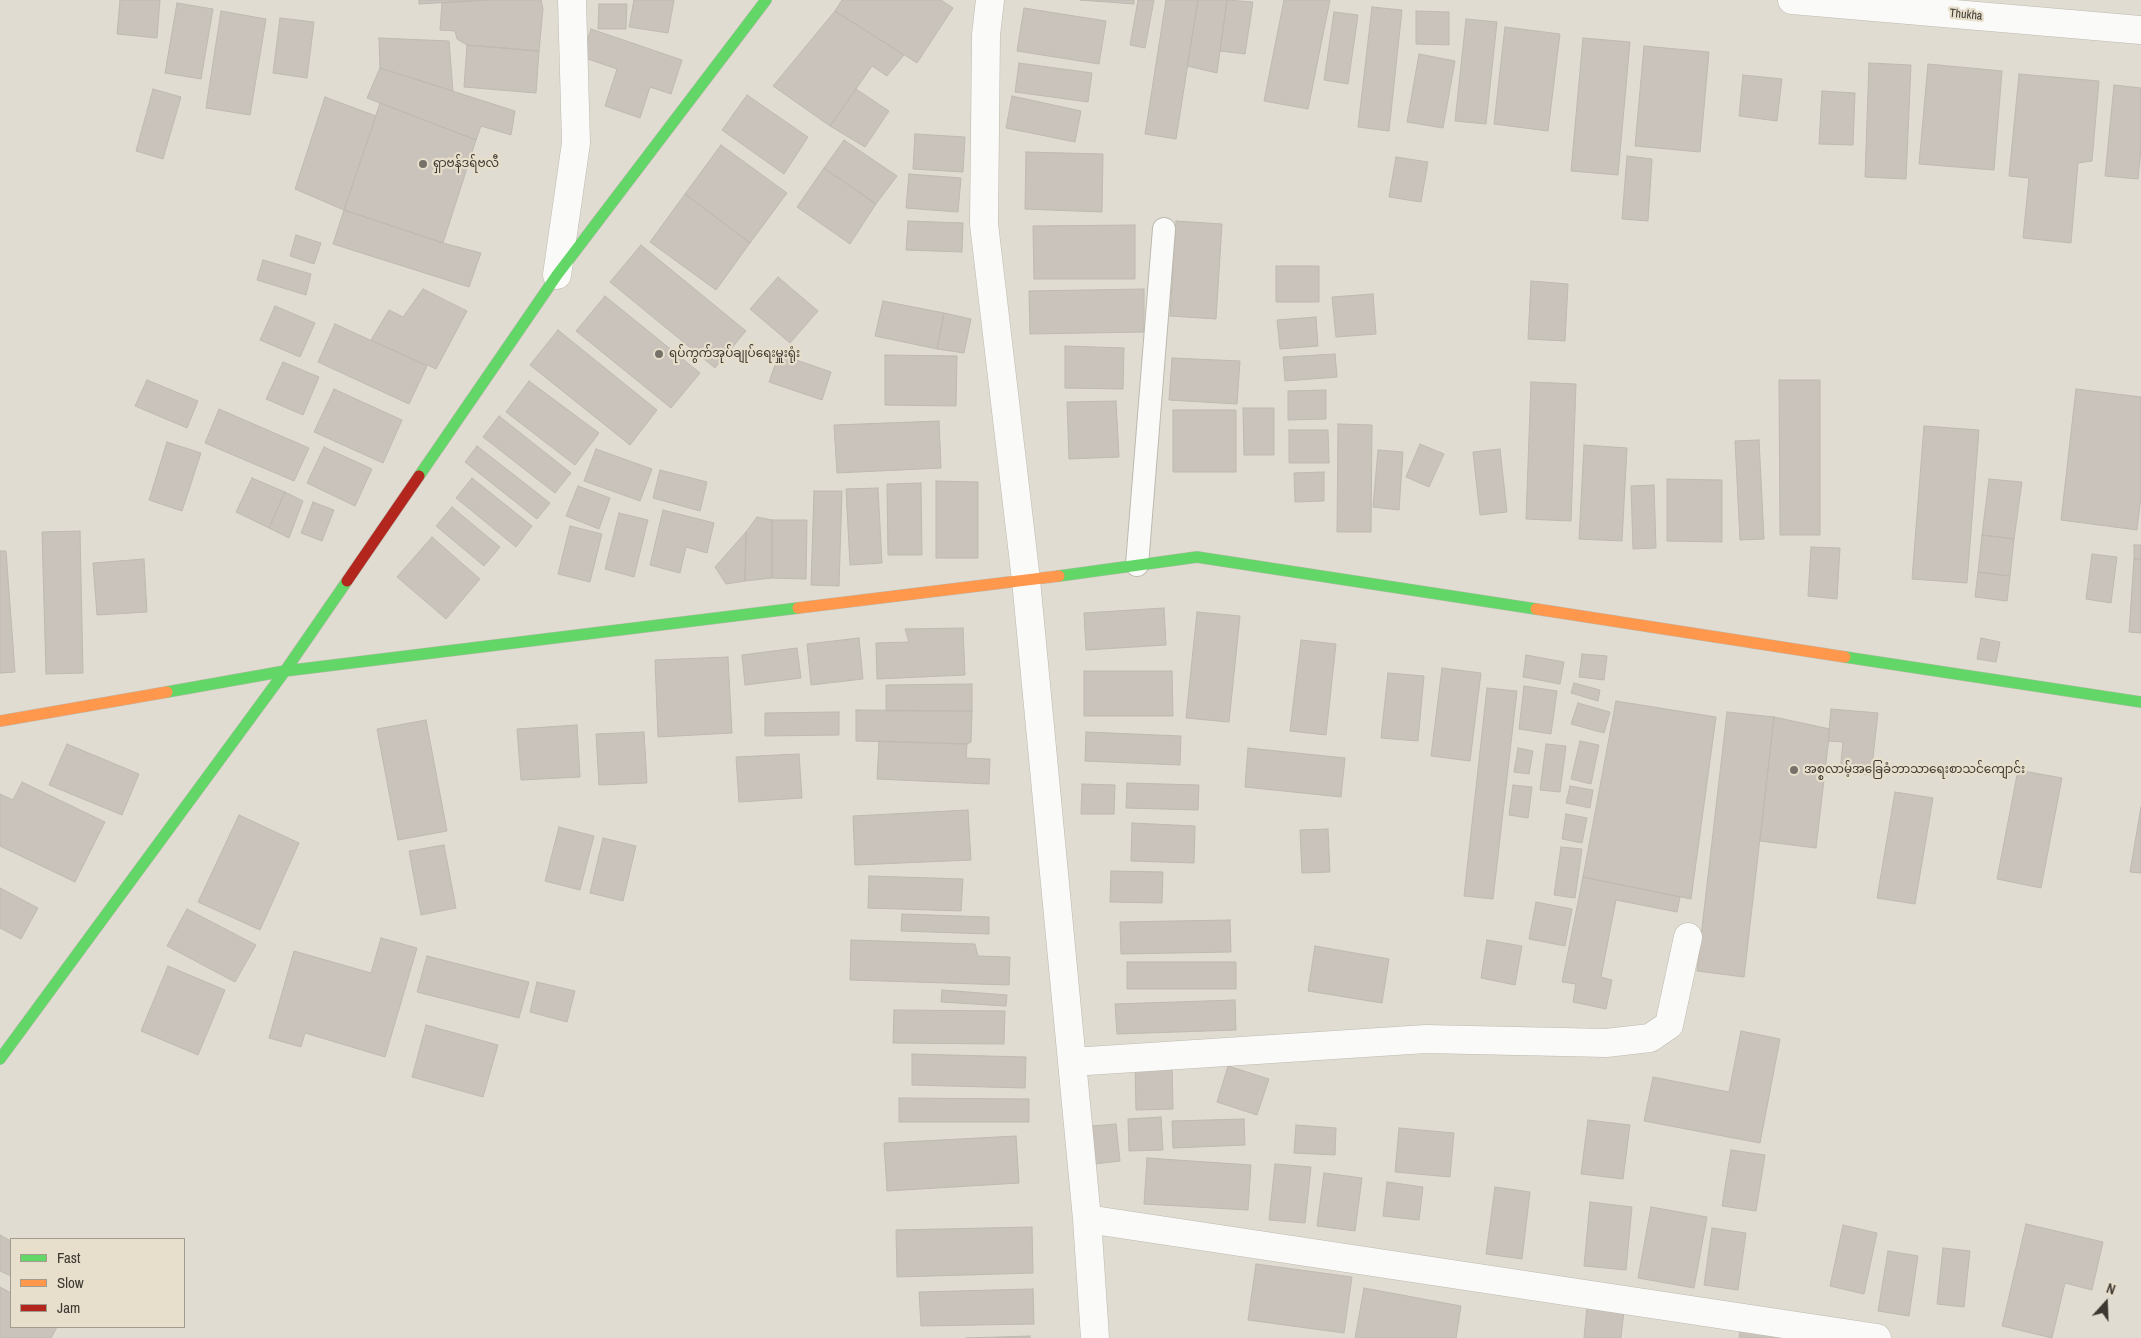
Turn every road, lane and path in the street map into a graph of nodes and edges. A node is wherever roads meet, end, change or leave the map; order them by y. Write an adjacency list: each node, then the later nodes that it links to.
1 (572, 0): 7 (street)
2 (766, 0): 7 (street)
3 (990, 0): 9 (street)
4 (1792, 0): 5 (street, Thukha)
5 (2141, 30)
6 (1164, 229): 8 (lane)
7 (557, 275): 10 (street)
8 (1137, 565): 9 (street); 11 (street)
9 (1026, 580): 10 (street); 15 (street)
10 (285, 671): 12 (street); 14 (street)
11 (2141, 702)
12 (0, 721)
13 (1688, 937): 15 (street)
14 (0, 1059)
15 (1072, 1062): 16 (street)
16 (1087, 1219): 17 (street); 18 (street)
17 (1095, 1338)
18 (1878, 1338)

